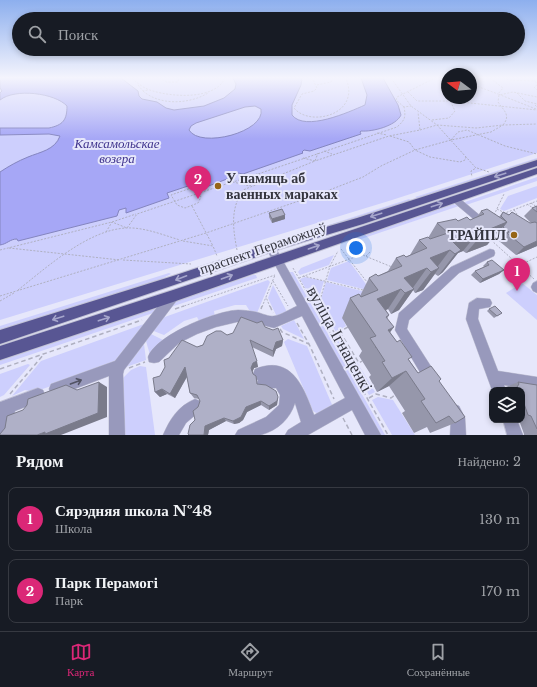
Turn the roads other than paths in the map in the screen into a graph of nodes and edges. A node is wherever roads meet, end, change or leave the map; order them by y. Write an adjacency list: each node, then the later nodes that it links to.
1 (537, 163): 6 (main road, праспект Пераможцаў, one-way to 6)
2 (537, 171): 3 (main road, праспект Пераможцаў)
3 (455, 199): 4 (street); 6 (main road, праспект Пераможцаў, one-way to 3)
4 (491, 232)
5 (490, 253): 15 (street)
6 (274, 254): 7 (main road, праспект Пераможцаў, one-way to 6); 9 (street, вуліца Ігнаценкі); 10 (main road, праспект Пераможцаў, one-way to 10)
7 (174, 296): 11 (main road, праспект Пераможцаў, one-way to 7); 13 (street)
8 (486, 303): 14 (street)
9 (304, 311): 12 (street); 18 (street, вуліца Ігнаценкі)
10 (0, 337)
11 (0, 353)
12 (152, 359)
13 (117, 370): 19 (street, one-way to 13); 24 (street)
14 (496, 384): 16 (street)
15 (437, 386)
16 (537, 386)
17 (446, 399): 29 (street)
18 (361, 400): 22 (street); 28 (street, вуліца Ігнаценкі)
19 (6, 403): 23 (street)
20 (195, 406): 25 (street)
21 (511, 423): 30 (street)
22 (310, 426): 26 (street); 27 (street)
23 (2, 435)
24 (117, 435)
25 (172, 435)
26 (243, 435)
27 (293, 435)
28 (373, 435)
29 (458, 435)
30 (515, 435)

